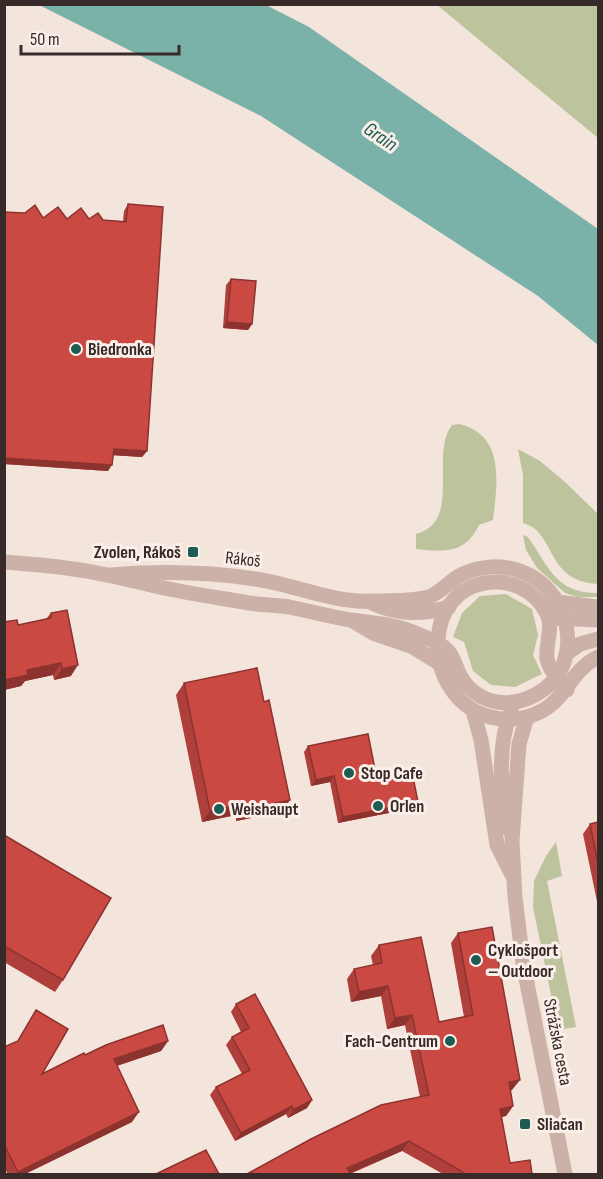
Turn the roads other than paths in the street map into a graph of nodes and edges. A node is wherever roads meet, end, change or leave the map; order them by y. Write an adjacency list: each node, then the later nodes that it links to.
1 (4, 562): 3 (street, Rákoš)
2 (489, 567): 4 (street); 5 (street, Rákoš); 8 (street)
3 (111, 575): 5 (street, Rákoš); 10 (street, Rákoš)
4 (485, 583): 6 (street); 8 (street)
5 (369, 602): 6 (street, Rákoš)
6 (449, 607): 13 (street)
7 (598, 607): 8 (street)
8 (552, 608): 9 (street); 17 (street)
9 (565, 619): 11 (street); 14 (street)
10 (350, 620): 13 (street, Rákoš); 16 (street, Rákoš)
11 (598, 620)
12 (598, 639): 14 (street)
13 (438, 644): 16 (street); 19 (street)
14 (566, 654): 17 (street)
15 (598, 657): 18 (street)
16 (439, 663): 20 (street)
17 (557, 676): 18 (street); 19 (street)
18 (567, 690): 21 (street)
19 (519, 702): 22 (street)
20 (473, 710): 22 (street); 24 (street, Strážska cesta)
21 (527, 717): 22 (street); 23 (street, Strážska cesta)
22 (508, 719): 23 (street, Strážska cesta)
23 (512, 841): 24 (street, Strážska cesta)
24 (515, 880): 25 (street, Strážska cesta)
25 (565, 1174)

